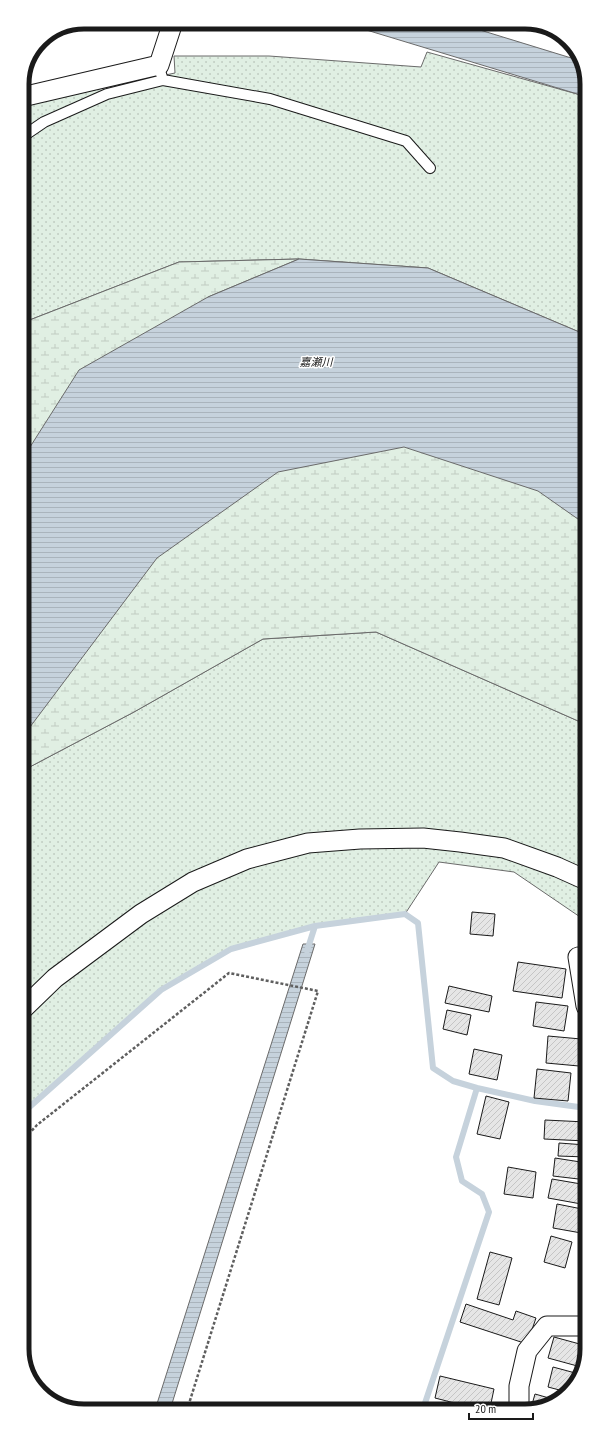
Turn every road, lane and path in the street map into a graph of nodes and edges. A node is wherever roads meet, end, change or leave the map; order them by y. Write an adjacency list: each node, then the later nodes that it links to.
1 (171, 29): 2 (street)
2 (161, 73): 3 (street); 4 (lane); 5 (lane)
3 (29, 96)
4 (29, 132)
5 (430, 168)
6 (580, 877): 9 (street)
7 (578, 957): 8 (street)
8 (580, 969)
9 (29, 1003)
10 (29, 1134): 12 (path)
11 (580, 1326): 13 (street)
12 (189, 1404)
13 (518, 1404)

